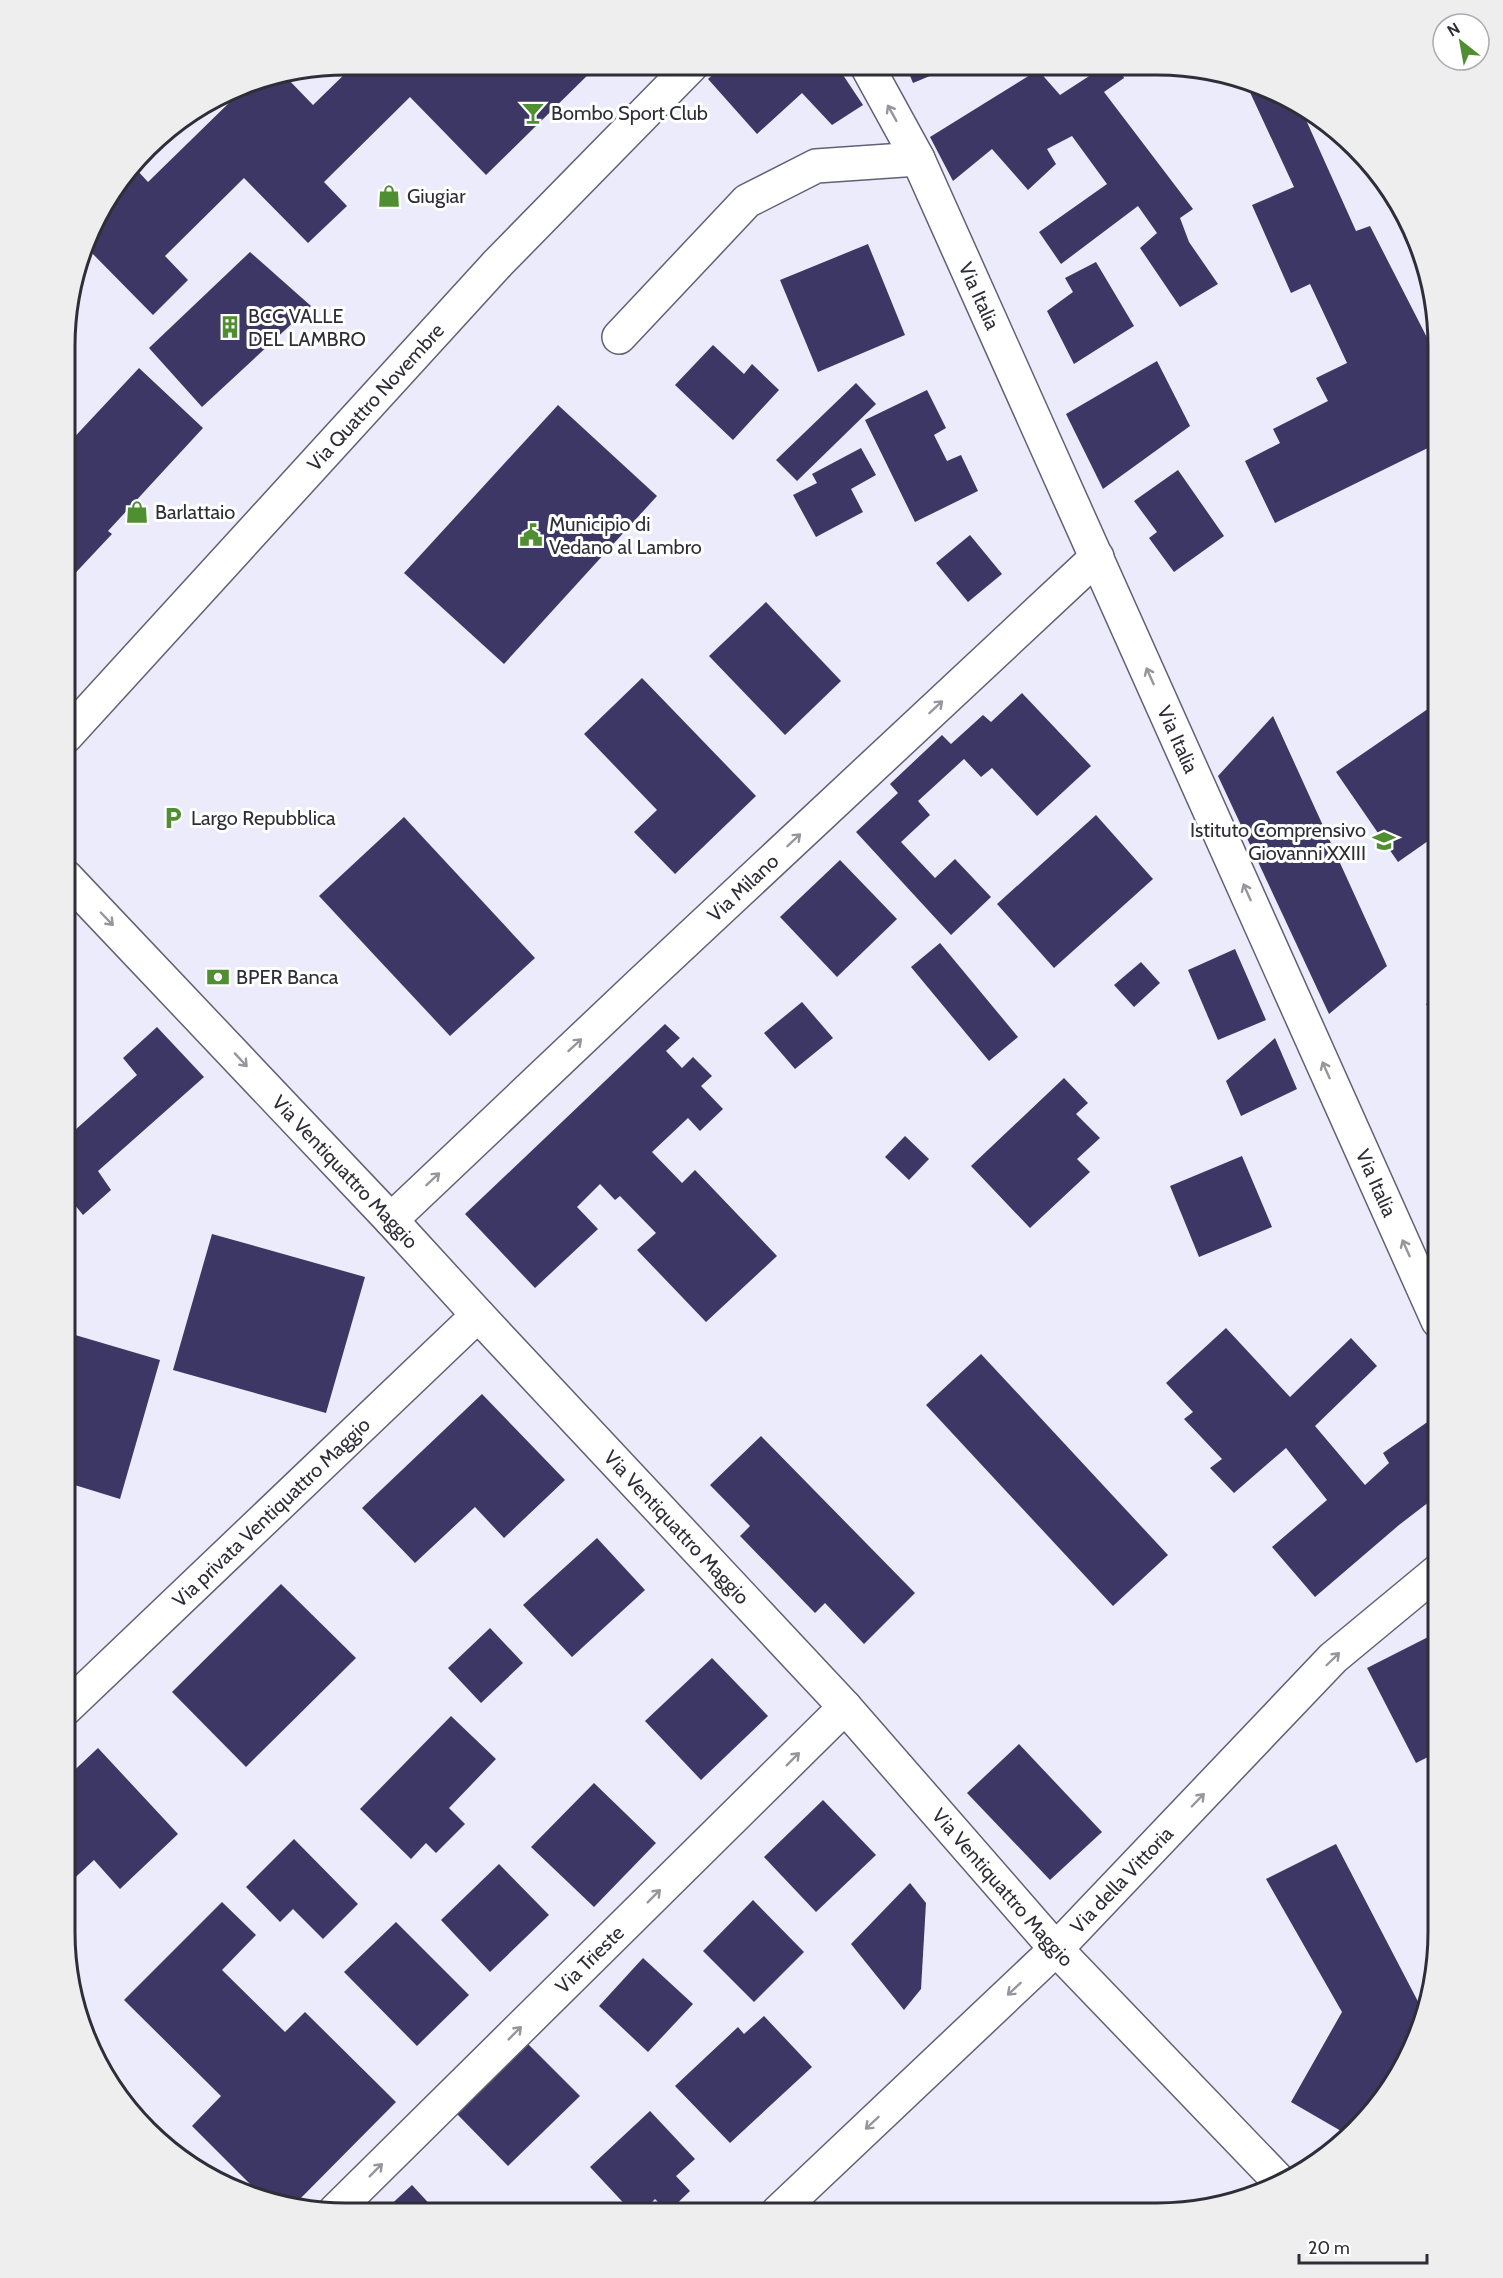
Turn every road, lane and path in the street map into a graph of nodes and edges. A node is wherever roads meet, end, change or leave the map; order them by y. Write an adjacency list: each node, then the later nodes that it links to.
1 (682, 75): 6 (street, Via Quattro Novembre)
2 (872, 75): 3 (street, Via Italia, one-way to 2)
3 (918, 159): 4 (street); 5 (street, Via Italia)
4 (619, 337)
5 (1097, 557): 8 (street, Via Milano, one-way to 5); 9 (street, Via Italia, one-way to 5)
6 (75, 726)
7 (75, 886): 8 (street, Via Ventiquattro Maggio, one-way to 8)
8 (391, 1220): 10 (street, Via Ventiquattro Maggio)
9 (1428, 1299)
10 (477, 1315): 12 (street, Via privata Ventiquattro Maggio); 13 (street, Via Ventiquattro Maggio)
11 (1428, 1578): 14 (street, Via della Vittoria, one-way to 11)
12 (75, 1699)
13 (845, 1707): 14 (street, Via Ventiquattro Maggio); 16 (street, Via Trieste, one-way to 13)
14 (1056, 1949): 15 (street, Via Ventiquattro Maggio); 17 (street, Via della Vittoria, one-way to 17)
15 (1274, 2176)
16 (343, 2203)
17 (788, 2203)

